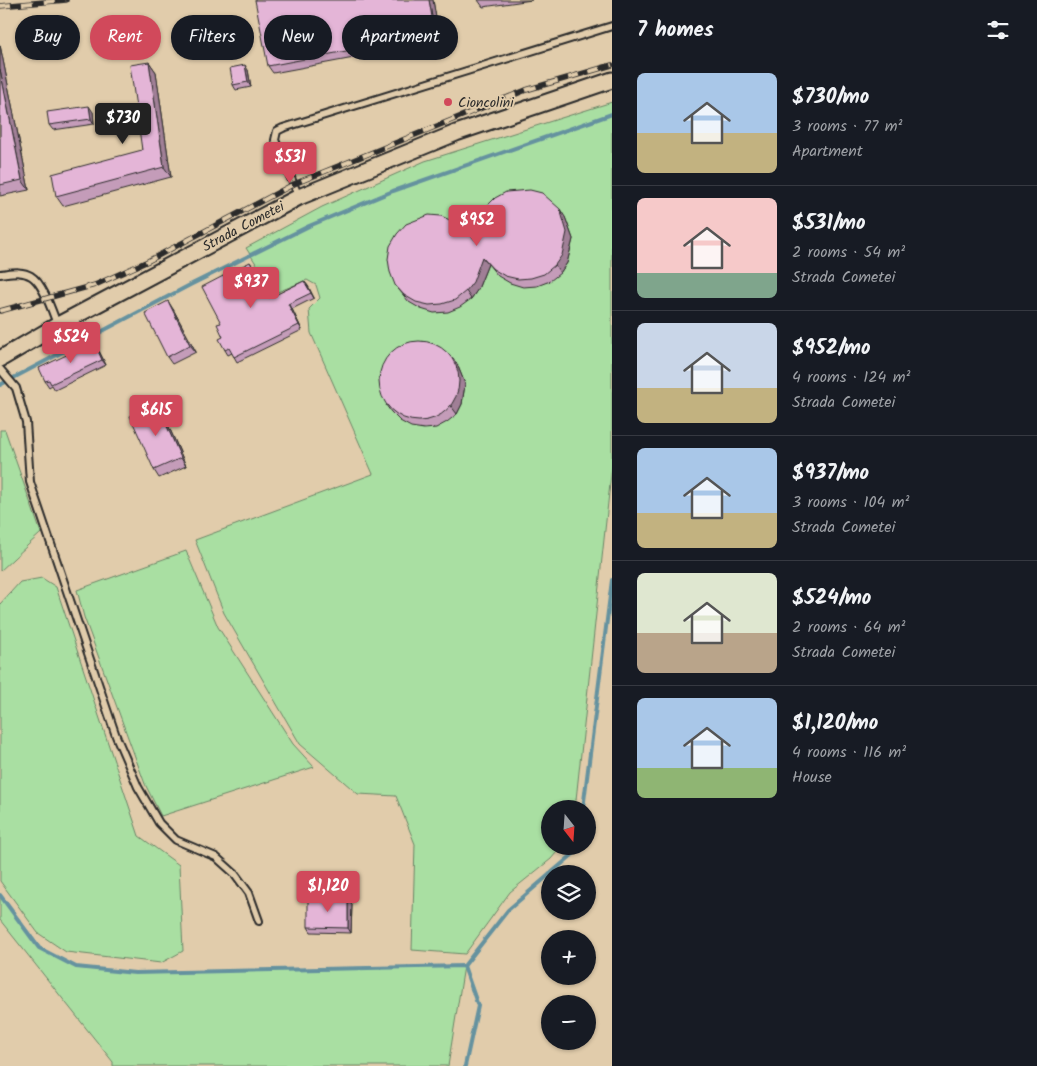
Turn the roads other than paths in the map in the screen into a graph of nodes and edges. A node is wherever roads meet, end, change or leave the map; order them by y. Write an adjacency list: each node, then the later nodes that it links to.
1 (612, 26): 3 (lane)
2 (612, 80): 3 (street, Strada Cometei)
3 (299, 197): 5 (street, Strada Cometei)
4 (0, 274): 5 (lane)
5 (58, 325): 6 (street, Strada Cometei)
6 (0, 359)
7 (0, 368): 8 (lane)
8 (259, 921)

